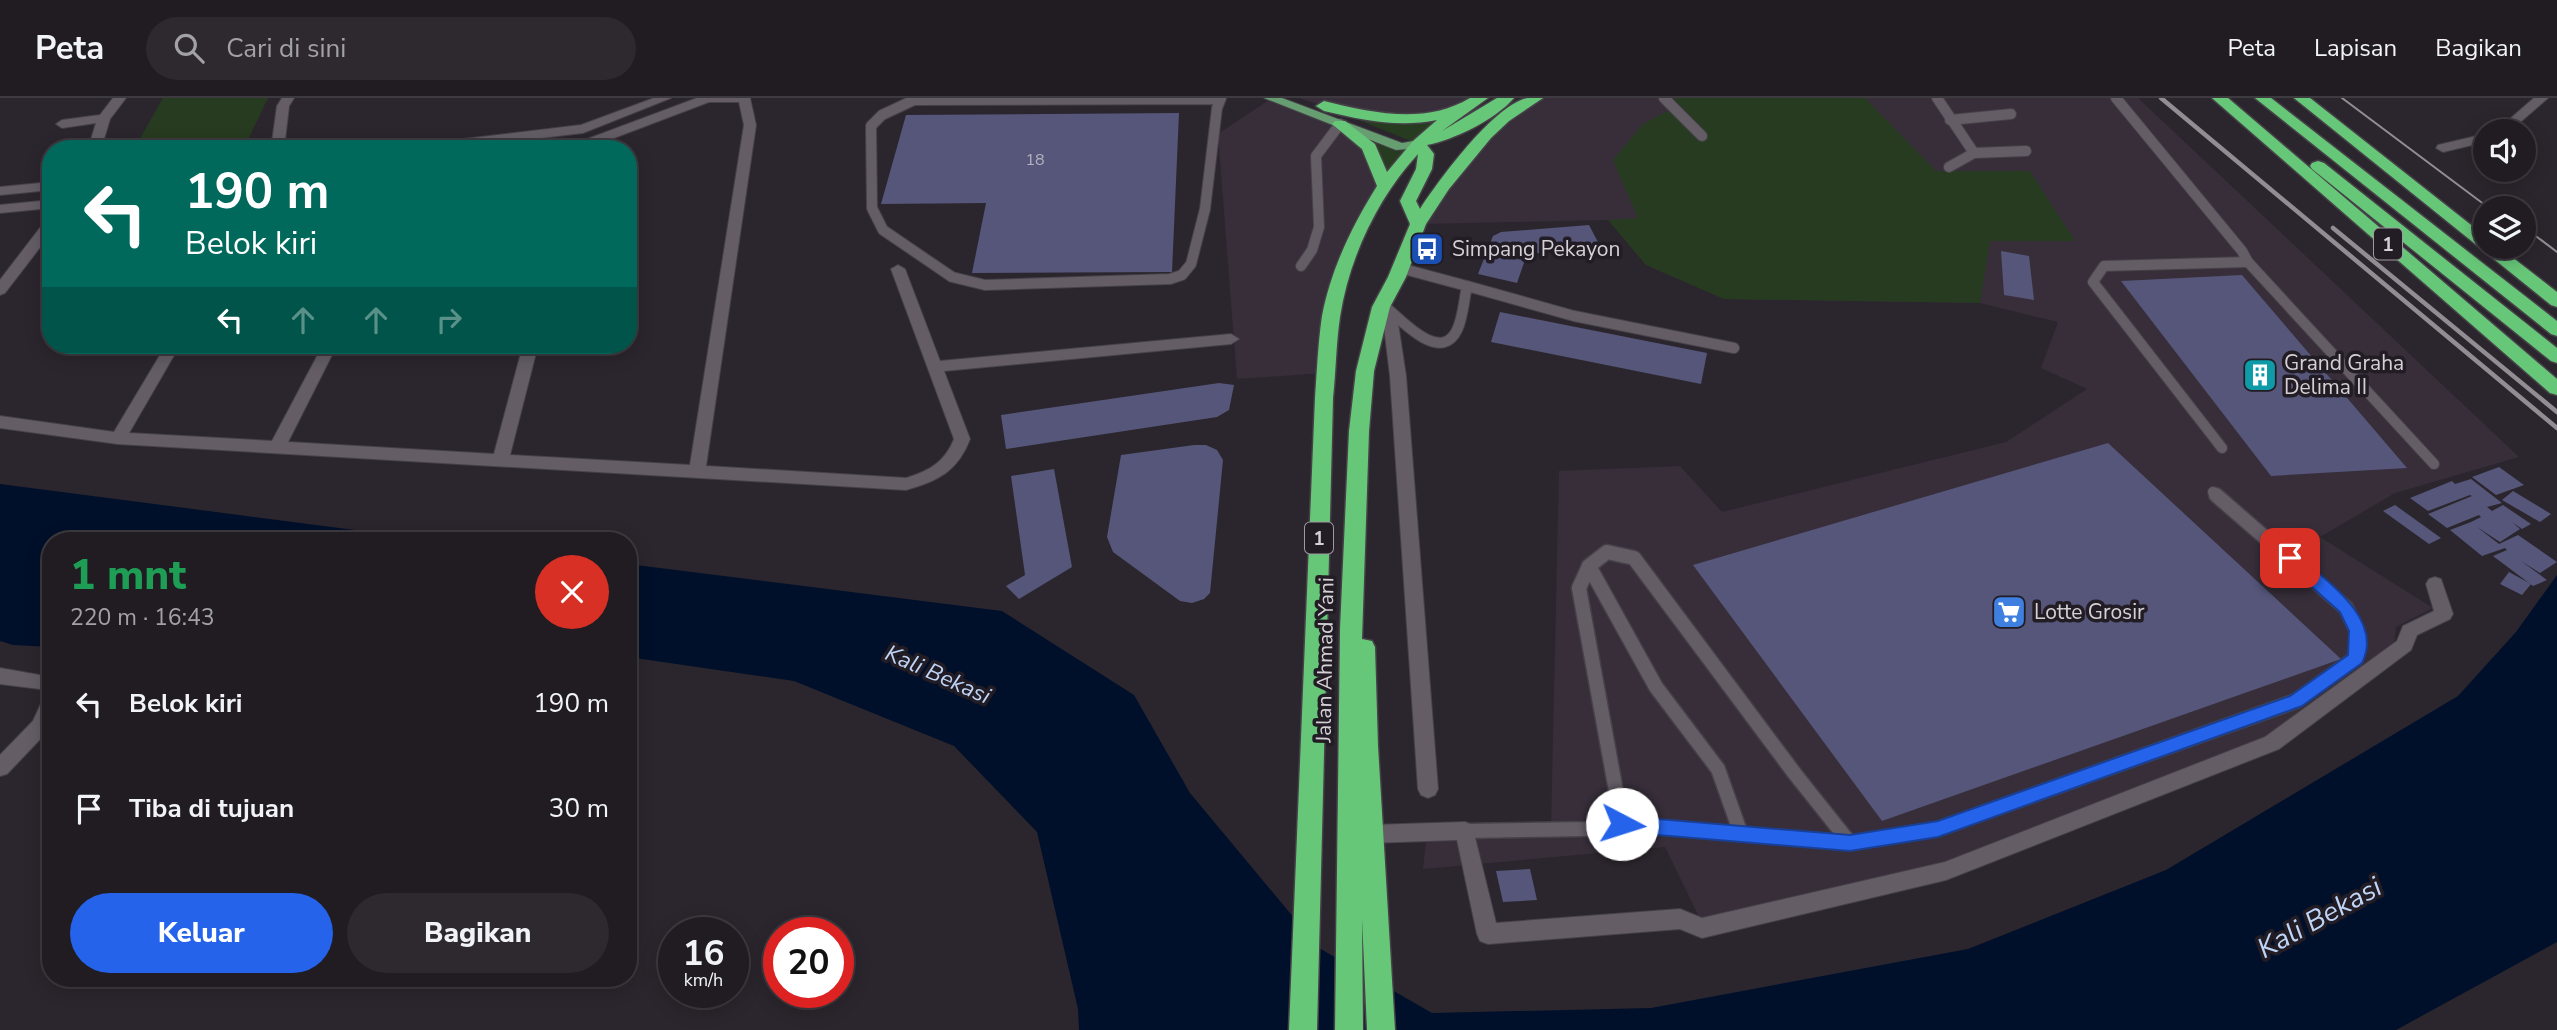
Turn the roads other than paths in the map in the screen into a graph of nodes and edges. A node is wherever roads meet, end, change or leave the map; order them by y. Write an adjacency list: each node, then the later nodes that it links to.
1 (120, 98): 23 (street)
2 (288, 98): 30 (street)
3 (665, 98): 31 (street)
4 (708, 98): 5 (street); 32 (street)
5 (744, 98): 71 (street)
6 (1221, 98): 6 (lane)
7 (1270, 98): 27 (main road)
8 (1299, 98): 20 (main road)
9 (1481, 98): 21 (highway, Jalan Ahmad Yani / 1)
10 (1507, 98): 34 (highway)
11 (1536, 98): 44 (highway, Jalan Ahmad Yani / 1)
12 (1664, 98): 28 (lane)
13 (1937, 98): 25 (lane)
14 (2116, 98): 48 (lane)
15 (2219, 98): 64 (highway, 1)
16 (2234, 98): 62 (highway, 1)
17 (2262, 98): 56 (highway, 1)
18 (2301, 98): 45 (highway)
19 (2542, 98): 24 (street)
20 (1324, 106): 21 (highway); 34 (main road)
21 (1464, 107): 34 (highway, Jalan Ahmad Yani / 1)
22 (2011, 114): 25 (lane)
23 (104, 118): 26 (street); 29 (street)
24 (2517, 119)
25 (1950, 120): 37 (lane)
26 (61, 124)
27 (1340, 124): 34 (main road); 40 (highway); 49 (lane)
28 (1702, 136)
29 (97, 140)
30 (278, 140)
31 (537, 140)
32 (601, 140)
33 (2473, 141): 35 (street)
34 (1419, 144): 40 (highway, Jalan Ahmad Yani / 1); 44 (highway)
35 (2443, 149)
36 (2026, 151): 37 (lane)
37 (1974, 153): 38 (lane)
38 (1949, 167)
39 (42, 187): 41 (street)
40 (1385, 187): 85 (highway, Jalan Ahmad Yani / 1)
41 (0, 191)
42 (42, 205): 43 (street)
43 (0, 209)
44 (1418, 224): 51 (highway, Jalan Ahmad Yani / 1)
45 (2473, 234)
46 (42, 235): 53 (street)
47 (2504, 259): 54 (highway)
48 (2248, 262): 68 (lane); 70 (lane)
49 (1301, 266)
50 (898, 269): 63 (street)
51 (1399, 273): 52 (lane); 55 (highway); 86 (highway, Jalan Ahmad Yani / 1)
52 (1467, 286): 55 (lane); 58 (lane)
53 (0, 290)
54 (2557, 301)
55 (1389, 310): 79 (street); 82 (highway)
56 (2557, 330)
57 (1231, 339): 63 (street)
58 (1734, 348)
59 (168, 354): 66 (street)
60 (325, 354): 67 (street)
61 (529, 354): 69 (street)
62 (2557, 357)
63 (934, 367): 71 (street)
64 (2557, 390)
65 (0, 422): 66 (street)
66 (118, 438): 67 (street)
67 (277, 448): 69 (street)
68 (2222, 448)
69 (500, 462): 71 (street)
70 (2434, 464)
71 (697, 471)
72 (2213, 492): 84 (lane)
73 (1589, 566): 80 (lane); 83 (lane); 84 (lane)
74 (2435, 584): 81 (street)
75 (0, 677): 76 (street)
76 (42, 682)
77 (42, 722): 78 (street)
78 (0, 768)
79 (1428, 789)
80 (1622, 824): 81 (lane); 83 (lane)
81 (1465, 831): 82 (street)
82 (1371, 834): 87 (highway)
83 (1741, 834): 84 (lane)
84 (1850, 843)
85 (1303, 1030)
86 (1349, 1030)
87 (1381, 1030)

